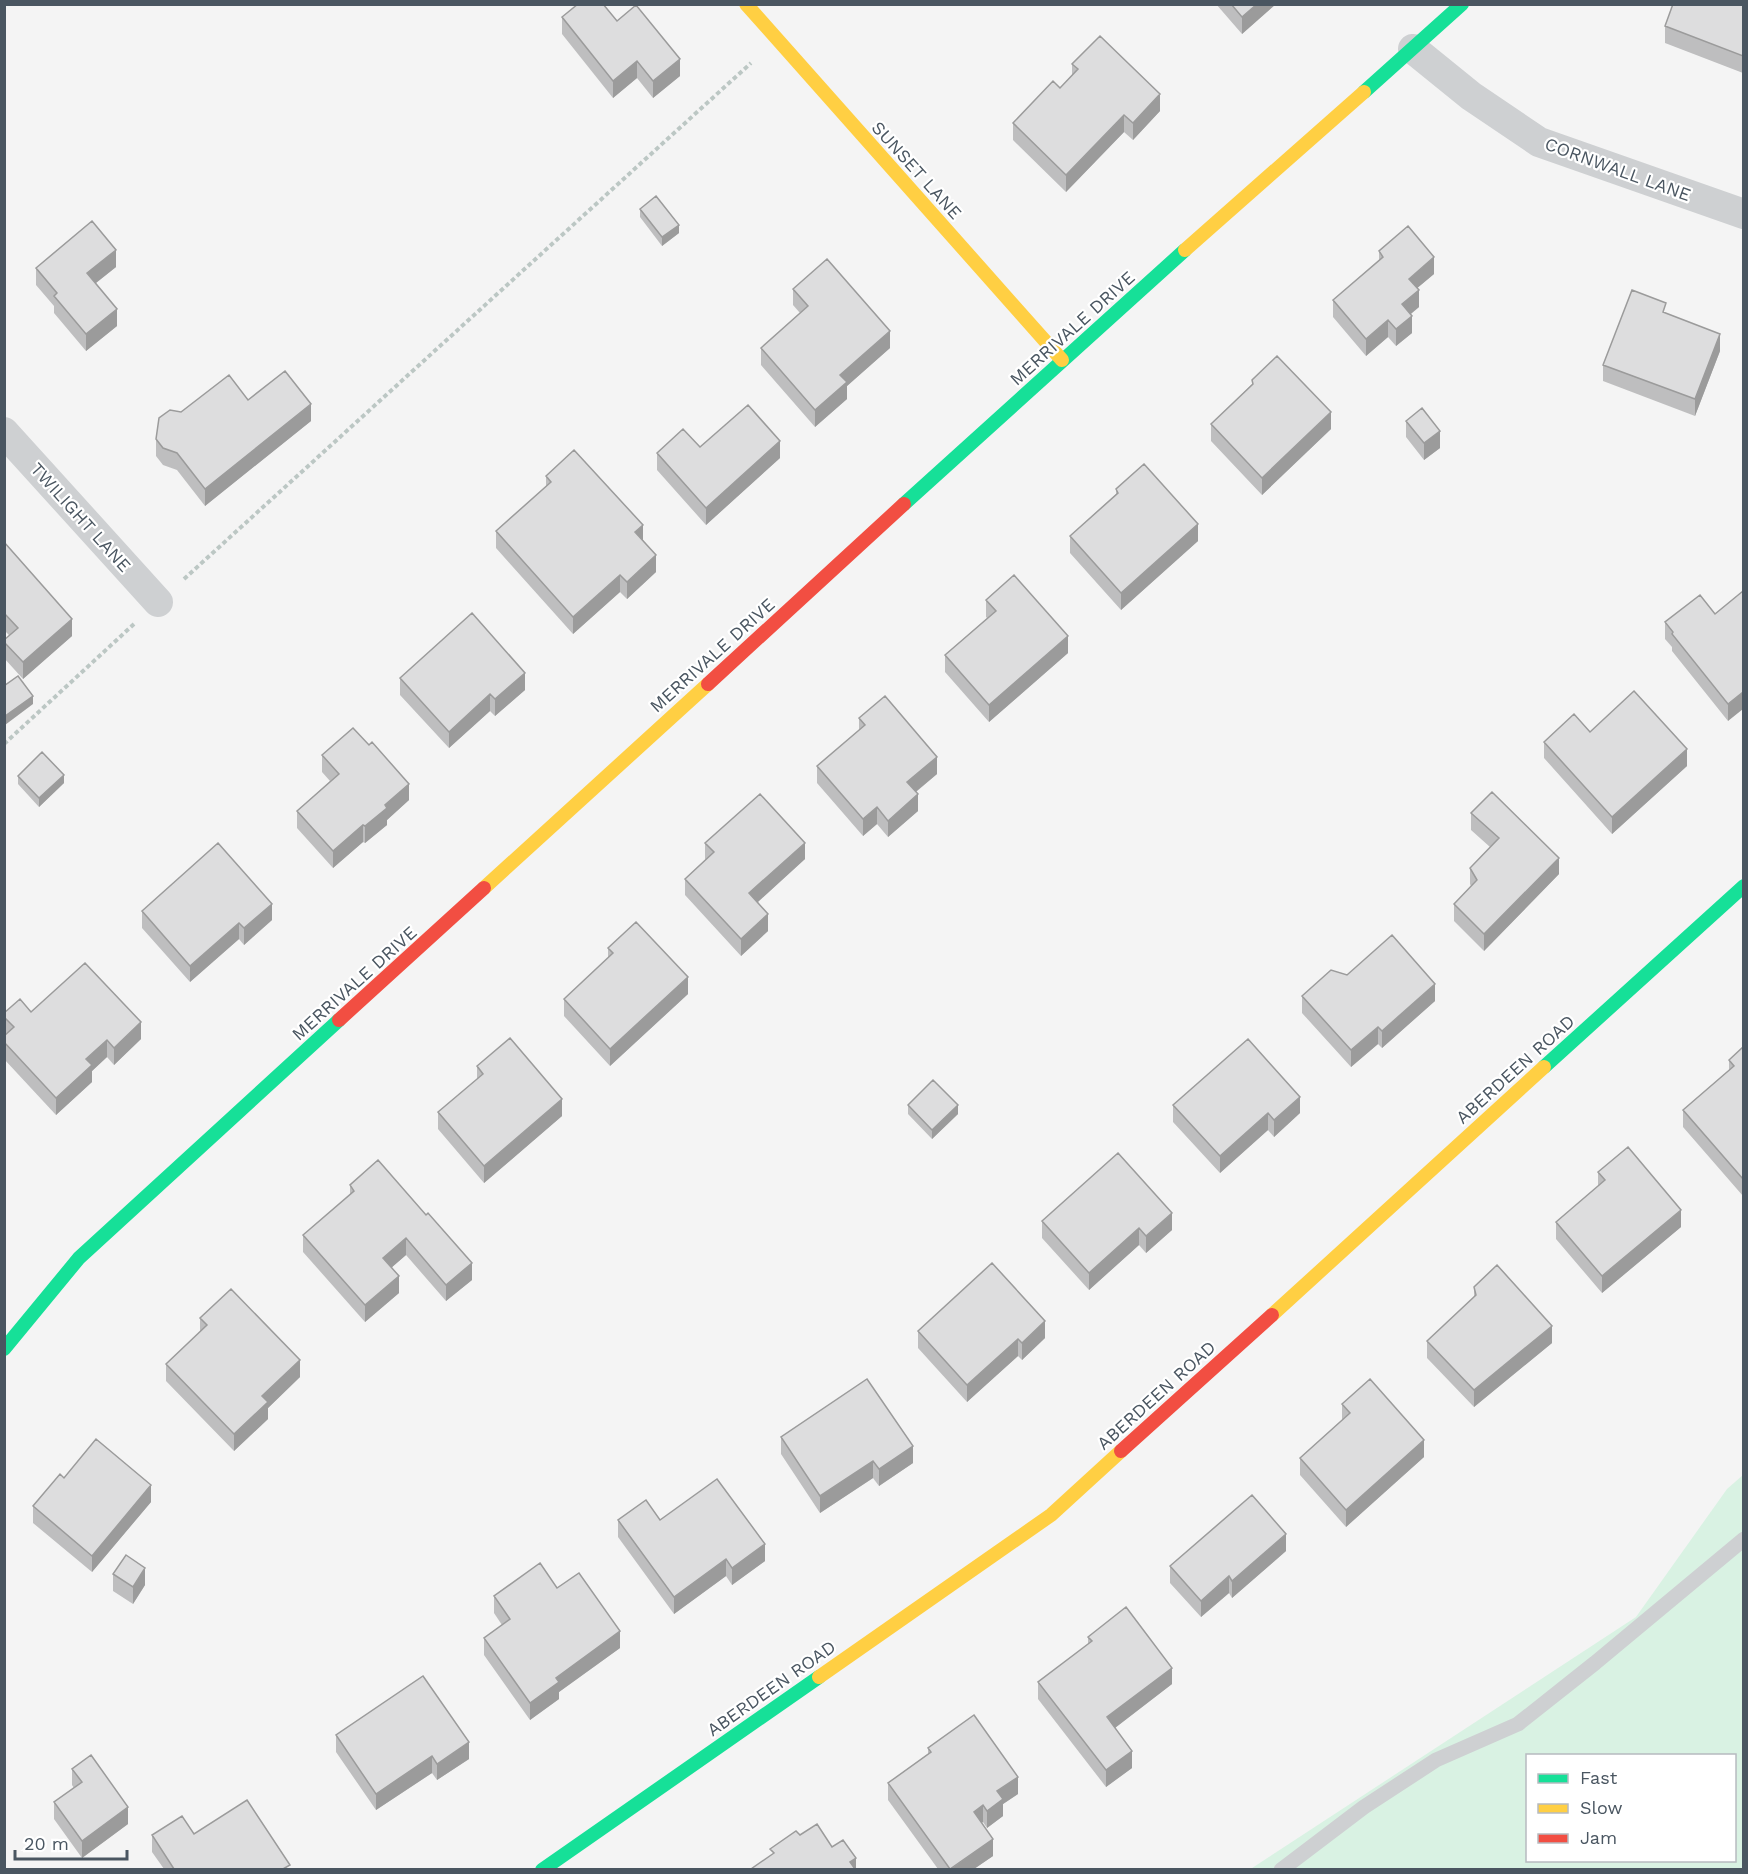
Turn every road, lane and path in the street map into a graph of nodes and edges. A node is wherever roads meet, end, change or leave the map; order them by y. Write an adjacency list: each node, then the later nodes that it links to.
1 (746, 4): 3 (street, SUNSET LANE)
2 (1462, 4): 4 (street, MERRIVALE DRIVE)
3 (777, 40): 6 (street, SUNSET LANE); 8 (path)
4 (1413, 49): 5 (street, CORNWALL LANE); 6 (street, MERRIVALE DRIVE)
5 (1743, 214)
6 (1062, 360): 11 (street, MERRIVALE DRIVE)
7 (4, 432): 8 (street, TWILIGHT LANE)
8 (158, 602): 9 (path)
9 (4, 744)
10 (1743, 885): 13 (street, ABERDEEN ROAD)
11 (4, 1349)
12 (1743, 1539): 14 (lane)
13 (542, 1869)
14 (1281, 1869)

